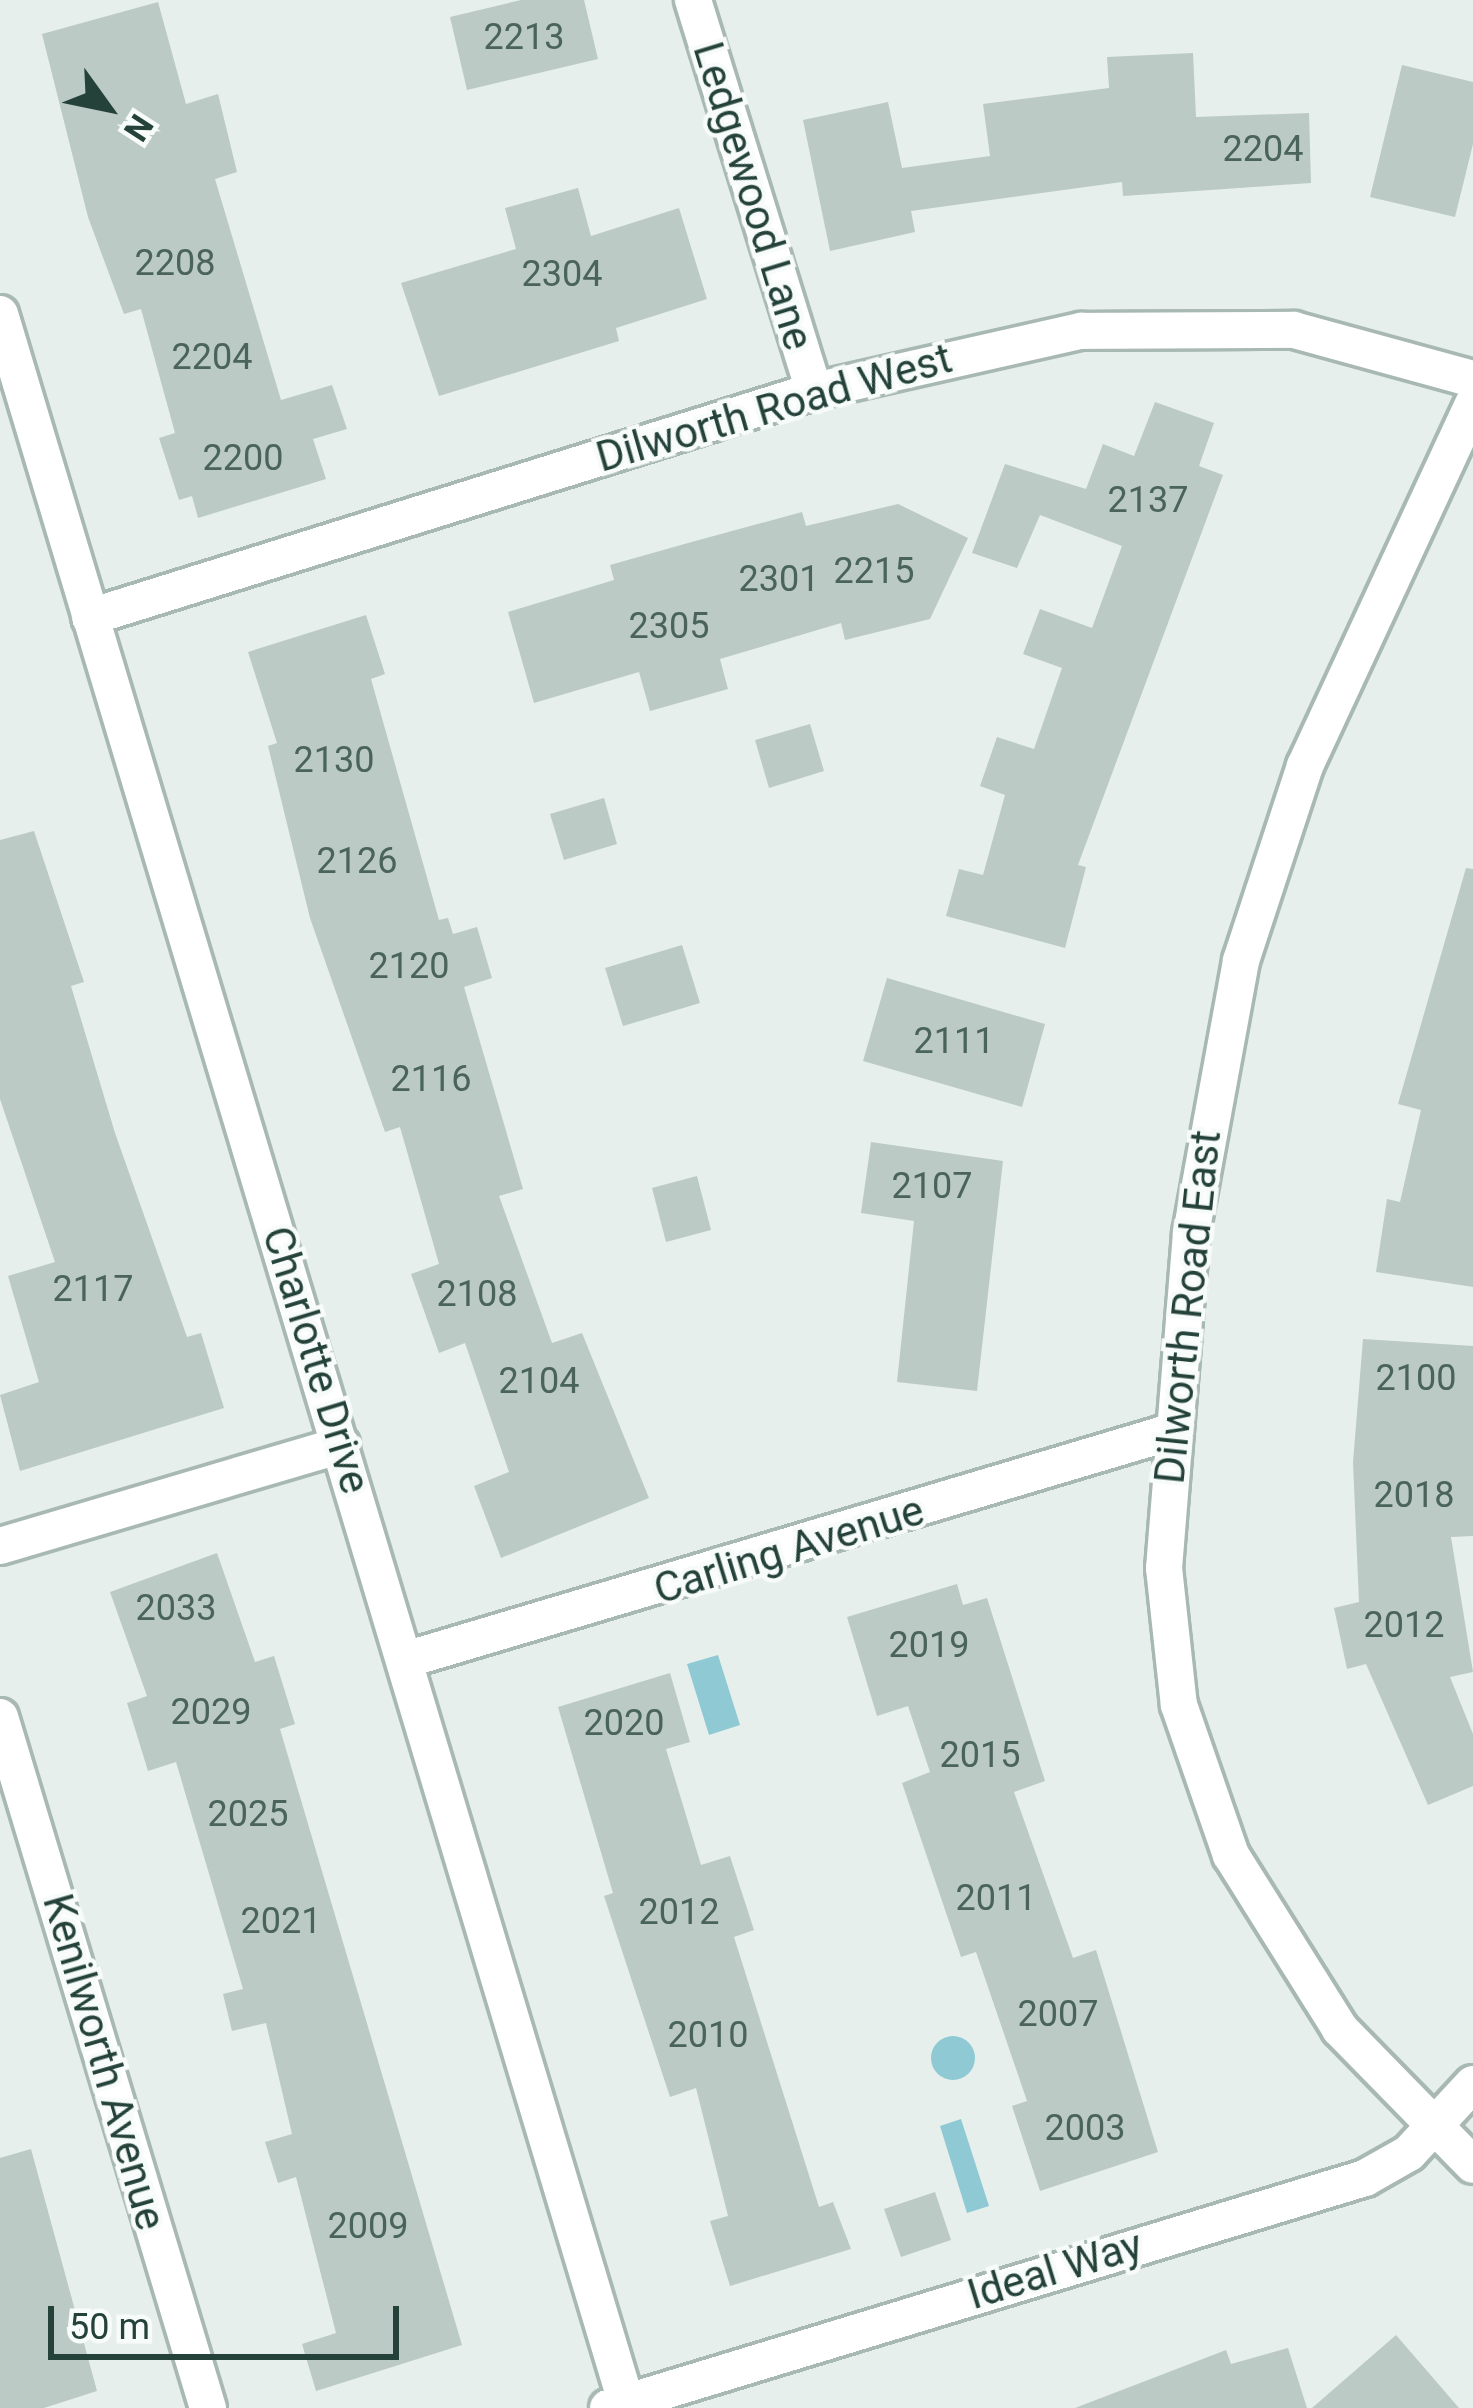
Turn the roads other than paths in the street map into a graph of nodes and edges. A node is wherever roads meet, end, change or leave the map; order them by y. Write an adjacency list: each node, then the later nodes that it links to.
1 (693, 0): 4 (street, Ledgewood Lane)
2 (0, 314): 6 (street, Charlotte Drive)
3 (1473, 379): 4 (street, Dilworth Road West)
4 (814, 392): 6 (street, Dilworth Road West)
5 (1473, 404): 7 (street, Dilworth Road East)
6 (90, 616): 8 (street, Charlotte Drive)
7 (1172, 1432): 10 (street, Carling Avenue); 13 (street, Dilworth Road East)
8 (341, 1444): 9 (street); 10 (street, Charlotte Drive)
9 (0, 1546)
10 (405, 1660): 15 (street, Charlotte Drive)
11 (0, 1717): 16 (street, Kenilworth Avenue)
12 (1473, 2084): 13 (street, Ideal Way)
13 (1435, 2127): 14 (street, Dilworth Road East); 15 (street, Ideal Way)
14 (1473, 2165)
15 (621, 2406)
16 (208, 2408)

